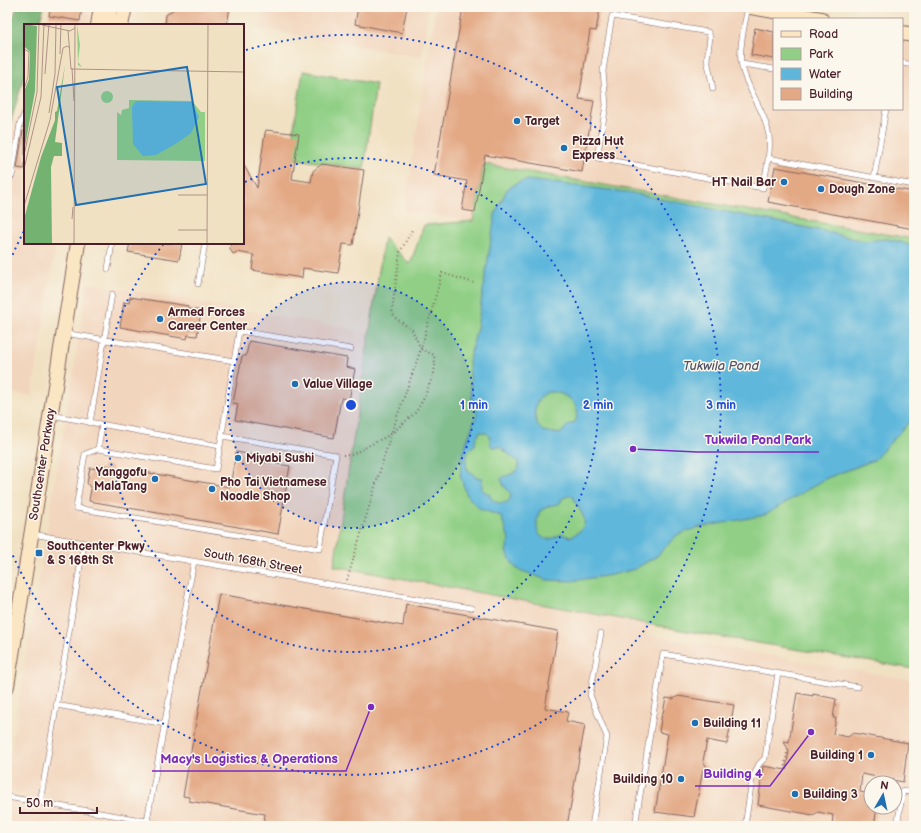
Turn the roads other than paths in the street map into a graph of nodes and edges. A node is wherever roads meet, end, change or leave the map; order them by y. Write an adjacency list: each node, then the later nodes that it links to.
1 (101, 7): 7 (main road)
2 (110, 7): 8 (main road)
3 (125, 7): 9 (main road)
4 (748, 7): 13 (lane)
5 (751, 7): 6 (main road)
6 (815, 18)
7 (98, 24)
8 (111, 24)
9 (121, 24)
10 (903, 33): 11 (main road)
11 (914, 35)
12 (903, 63): 14 (lane)
13 (742, 64): 15 (lane); 19 (lane)
14 (914, 65)
15 (773, 69)
16 (713, 89): 19 (lane)
17 (886, 110): 21 (lane)
18 (24, 115): 20 (lane)
19 (768, 158): 21 (lane)
20 (12, 176)
21 (874, 178): 22 (lane)
22 (914, 185)
23 (78, 244): 29 (main road, Southcenter Parkway)
24 (112, 244): 26 (lane)
25 (205, 244): 27 (lane)
26 (108, 269)
27 (198, 284)
28 (112, 294): 30 (lane)
29 (63, 333): 30 (lane); 33 (main road, Southcenter Parkway)
30 (104, 339): 32 (lane); 34 (lane)
31 (351, 349): 32 (lane)
32 (234, 361): 36 (lane)
33 (50, 415): 34 (lane); 39 (main road, Southcenter Parkway)
34 (90, 423): 35 (lane)
35 (102, 425): 37 (lane); 38 (lane)
36 (222, 436): 37 (lane); 38 (lane)
37 (220, 446): 38 (lane)
38 (98, 449)
39 (32, 534): 40 (lane, South 168th Street); 45 (main road, Southcenter Parkway)
40 (84, 542): 41 (lane, South 168th Street); 47 (lane)
41 (194, 561): 42 (lane, South 168th Street); 48 (lane)
42 (471, 608)
43 (601, 633): 54 (lane)
44 (778, 674): 46 (lane); 55 (lane); 56 (lane)
45 (7, 686)
46 (858, 687)
47 (56, 705): 48 (lane); 51 (lane)
48 (165, 724): 52 (lane)
49 (914, 793): 57 (lane)
50 (7, 797): 51 (lane)
51 (40, 803): 52 (lane)
52 (147, 821): 53 (lane)
53 (162, 826)
54 (592, 826)
55 (635, 826)
56 (745, 826)
57 (897, 826)

